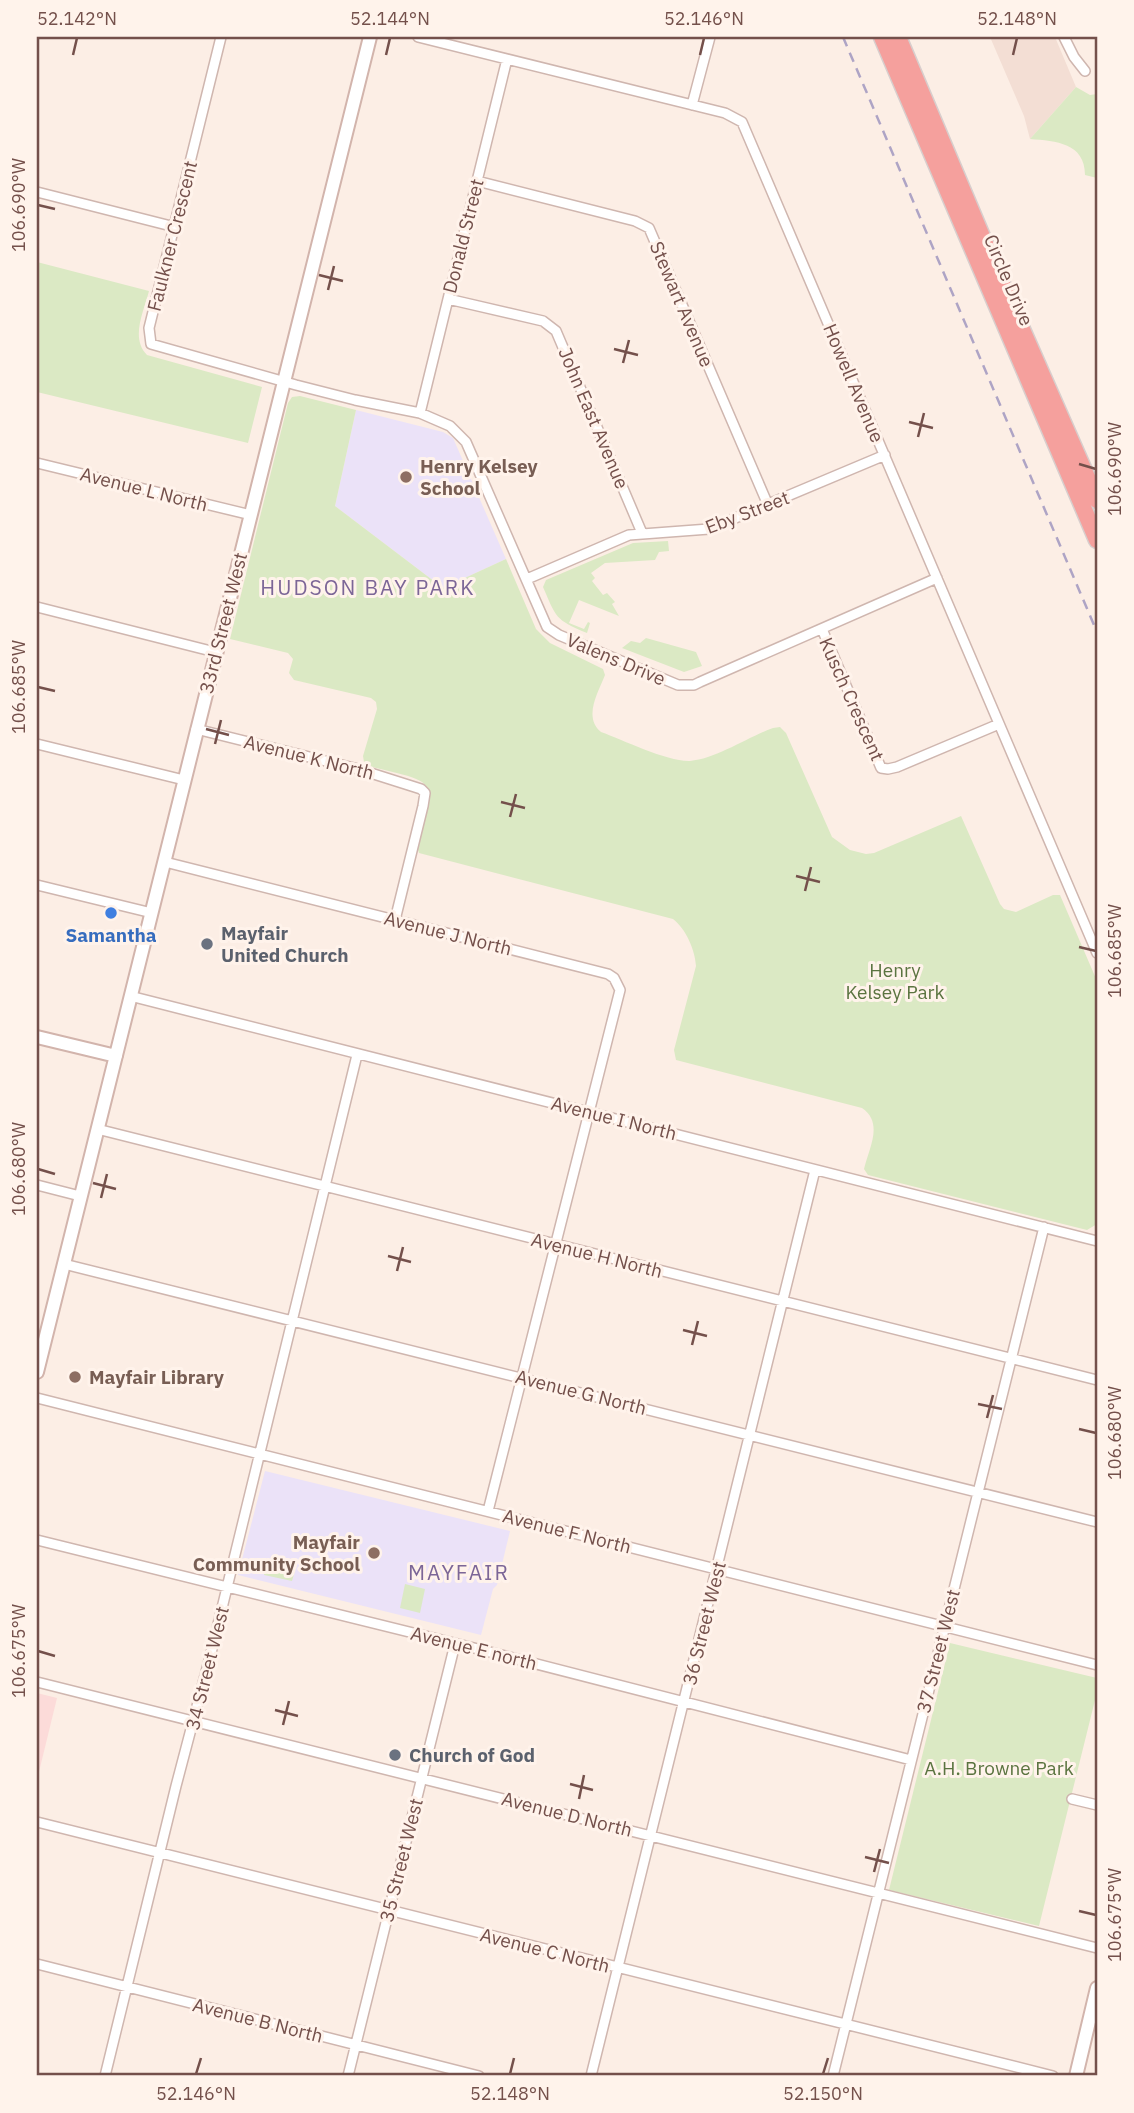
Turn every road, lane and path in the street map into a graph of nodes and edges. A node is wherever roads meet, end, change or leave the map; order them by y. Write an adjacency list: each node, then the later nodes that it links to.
1 (221, 37): 13 (street, Faulkner Crescent)
2 (370, 37): 15 (main road, 33rd Street West)
3 (418, 37): 8 (street, Howell Avenue)
4 (709, 37): 10 (street)
5 (882, 37): 23 (highway, Circle Drive)
6 (898, 37): 19 (highway, Circle Drive)
7 (1064, 37): 9 (street)
8 (507, 59): 10 (street, Howell Avenue); 11 (street, Donald Street)
9 (1085, 71)
10 (692, 104): 17 (street, Howell Avenue)
11 (477, 181): 14 (street, Donald Street); 20 (street, Stewart Avenue)
12 (37, 192): 13 (street)
13 (175, 227): 15 (street, Faulkner Crescent)
14 (448, 299): 16 (street, Donald Street); 22 (street, John East Avenue)
15 (282, 382): 16 (street, Valens Drive); 21 (main road, 33rd Street West)
16 (420, 413): 25 (street, Valens Drive)
17 (884, 455): 20 (street, Eby Street); 24 (street, Howell Avenue)
18 (37, 463): 21 (street, Avenue L North)
19 (1097, 500)
20 (768, 505): 22 (street, Eby Street)
21 (251, 515): 28 (main road, 33rd Street West)
22 (642, 533): 25 (street, Eby Street)
23 (1097, 540)
24 (937, 578): 27 (street, Valens Drive); 29 (street, Howell Avenue)
25 (527, 579): 27 (street, Valens Drive)
26 (37, 607): 28 (street)
27 (822, 629): 29 (street, Kusch Crescent)
28 (215, 652): 30 (main road, 33rd Street West)
29 (999, 724): 37 (street, Howell Avenue)
30 (196, 729): 32 (main road, 33rd Street West); 36 (street, Avenue K North)
31 (37, 744): 32 (street)
32 (184, 780): 33 (main road, 33rd Street West)
33 (165, 862): 35 (main road, 33rd Street West); 36 (street, Avenue J North)
34 (37, 885): 35 (street)
35 (152, 913): 38 (main road, 33rd Street West)
36 (395, 920): 42 (street, Avenue J North)
37 (1097, 953)
38 (130, 996): 40 (street, Avenue I North); 41 (main road, 33rd Street West)
39 (37, 1037): 41 (main road)
40 (357, 1055): 42 (street, Avenue I North); 46 (street, 34 Street West)
41 (116, 1056): 43 (main road, 33rd Street West)
42 (589, 1111): 44 (street, Avenue I North); 50 (street)
43 (97, 1129): 46 (street, Avenue H North); 47 (main road, 33rd Street West)
44 (815, 1170): 48 (street, Avenue I North); 52 (street, 36 Street West)
45 (37, 1185): 47 (street)
46 (326, 1186): 50 (street, Avenue H North); 53 (street, 34 Street West)
47 (80, 1196): 51 (main road, 33rd Street West)
48 (1044, 1227): 49 (street, Avenue I North); 55 (street, 37 Street West)
49 (1097, 1241)
50 (554, 1245): 52 (street, Avenue H North); 57 (street)
51 (64, 1264): 53 (street, Avenue G North); 54 (main road, 33rd Street West)
52 (782, 1301): 55 (street, Avenue H North); 60 (street, 36 Street West)
53 (293, 1319): 57 (street, Avenue G North); 61 (street, 34 Street West)
54 (42, 1331): 56 (main road, 33rd Street West)
55 (1011, 1358): 58 (street, Avenue H North); 62 (street, 37 Street West)
56 (37, 1372)
57 (521, 1377): 60 (street, Avenue G North); 63 (street)
58 (1097, 1380)
59 (37, 1398): 61 (street, Avenue F North)
60 (750, 1435): 62 (street, Avenue G North); 66 (street, 36 Street West)
61 (260, 1454): 63 (street, Avenue F North); 67 (street, 34 Street West)
62 (978, 1493): 64 (street, Avenue G North); 68 (street, 37 Street West)
63 (488, 1511): 66 (street, Avenue F North)
64 (1097, 1522)
65 (37, 1540): 67 (street, Avenue E north)
66 (718, 1568): 68 (street, Avenue F North); 72 (street, 36 Street West)
67 (227, 1587): 69 (street, Avenue E north); 73 (street, 34 Street West)
68 (944, 1625): 70 (street, Avenue F North); 74 (street, 37 Street West)
69 (455, 1644): 72 (street, Avenue E north); 75 (street, 35 Street West)
70 (1097, 1665)
71 (37, 1682): 73 (street, Avenue D North)
72 (684, 1702): 74 (street, Avenue E north); 79 (street, 36 Street West)
73 (193, 1721): 75 (street, Avenue D North); 80 (street, 34 Street West)
74 (911, 1760): 81 (street, 37 Street West)
75 (422, 1777): 79 (street, Avenue D North); 82 (street, 35 Street West)
76 (1073, 1799): 77 (street)
77 (1097, 1805)
78 (37, 1822): 80 (street, Avenue C North)
79 (650, 1835): 81 (street, Avenue D North); 85 (street, 36 Street West)
80 (160, 1854): 82 (street, Avenue C North); 86 (street, 34 Street West)
81 (878, 1894): 83 (street, Avenue D North); 88 (street, 37 Street West)
82 (389, 1911): 85 (street, Avenue C North); 89 (street, 35 Street West)
83 (1097, 1948)
84 (37, 1964): 86 (street, Avenue B North)
85 (618, 1968): 88 (street, Avenue C North); 93 (street, 36 Street West)
86 (126, 1987): 89 (street, Avenue B North); 90 (street, 34 Street West)
87 (1097, 1988): 96 (main road)
88 (846, 2026): 94 (street, 37 Street West); 95 (street, Avenue C North)
89 (356, 2045): 91 (street, 35 Street West); 92 (street, Avenue B North)
90 (105, 2076)
91 (348, 2076)
92 (479, 2076)
93 (591, 2076)
94 (833, 2076)
95 (1052, 2076)
96 (1076, 2076)

